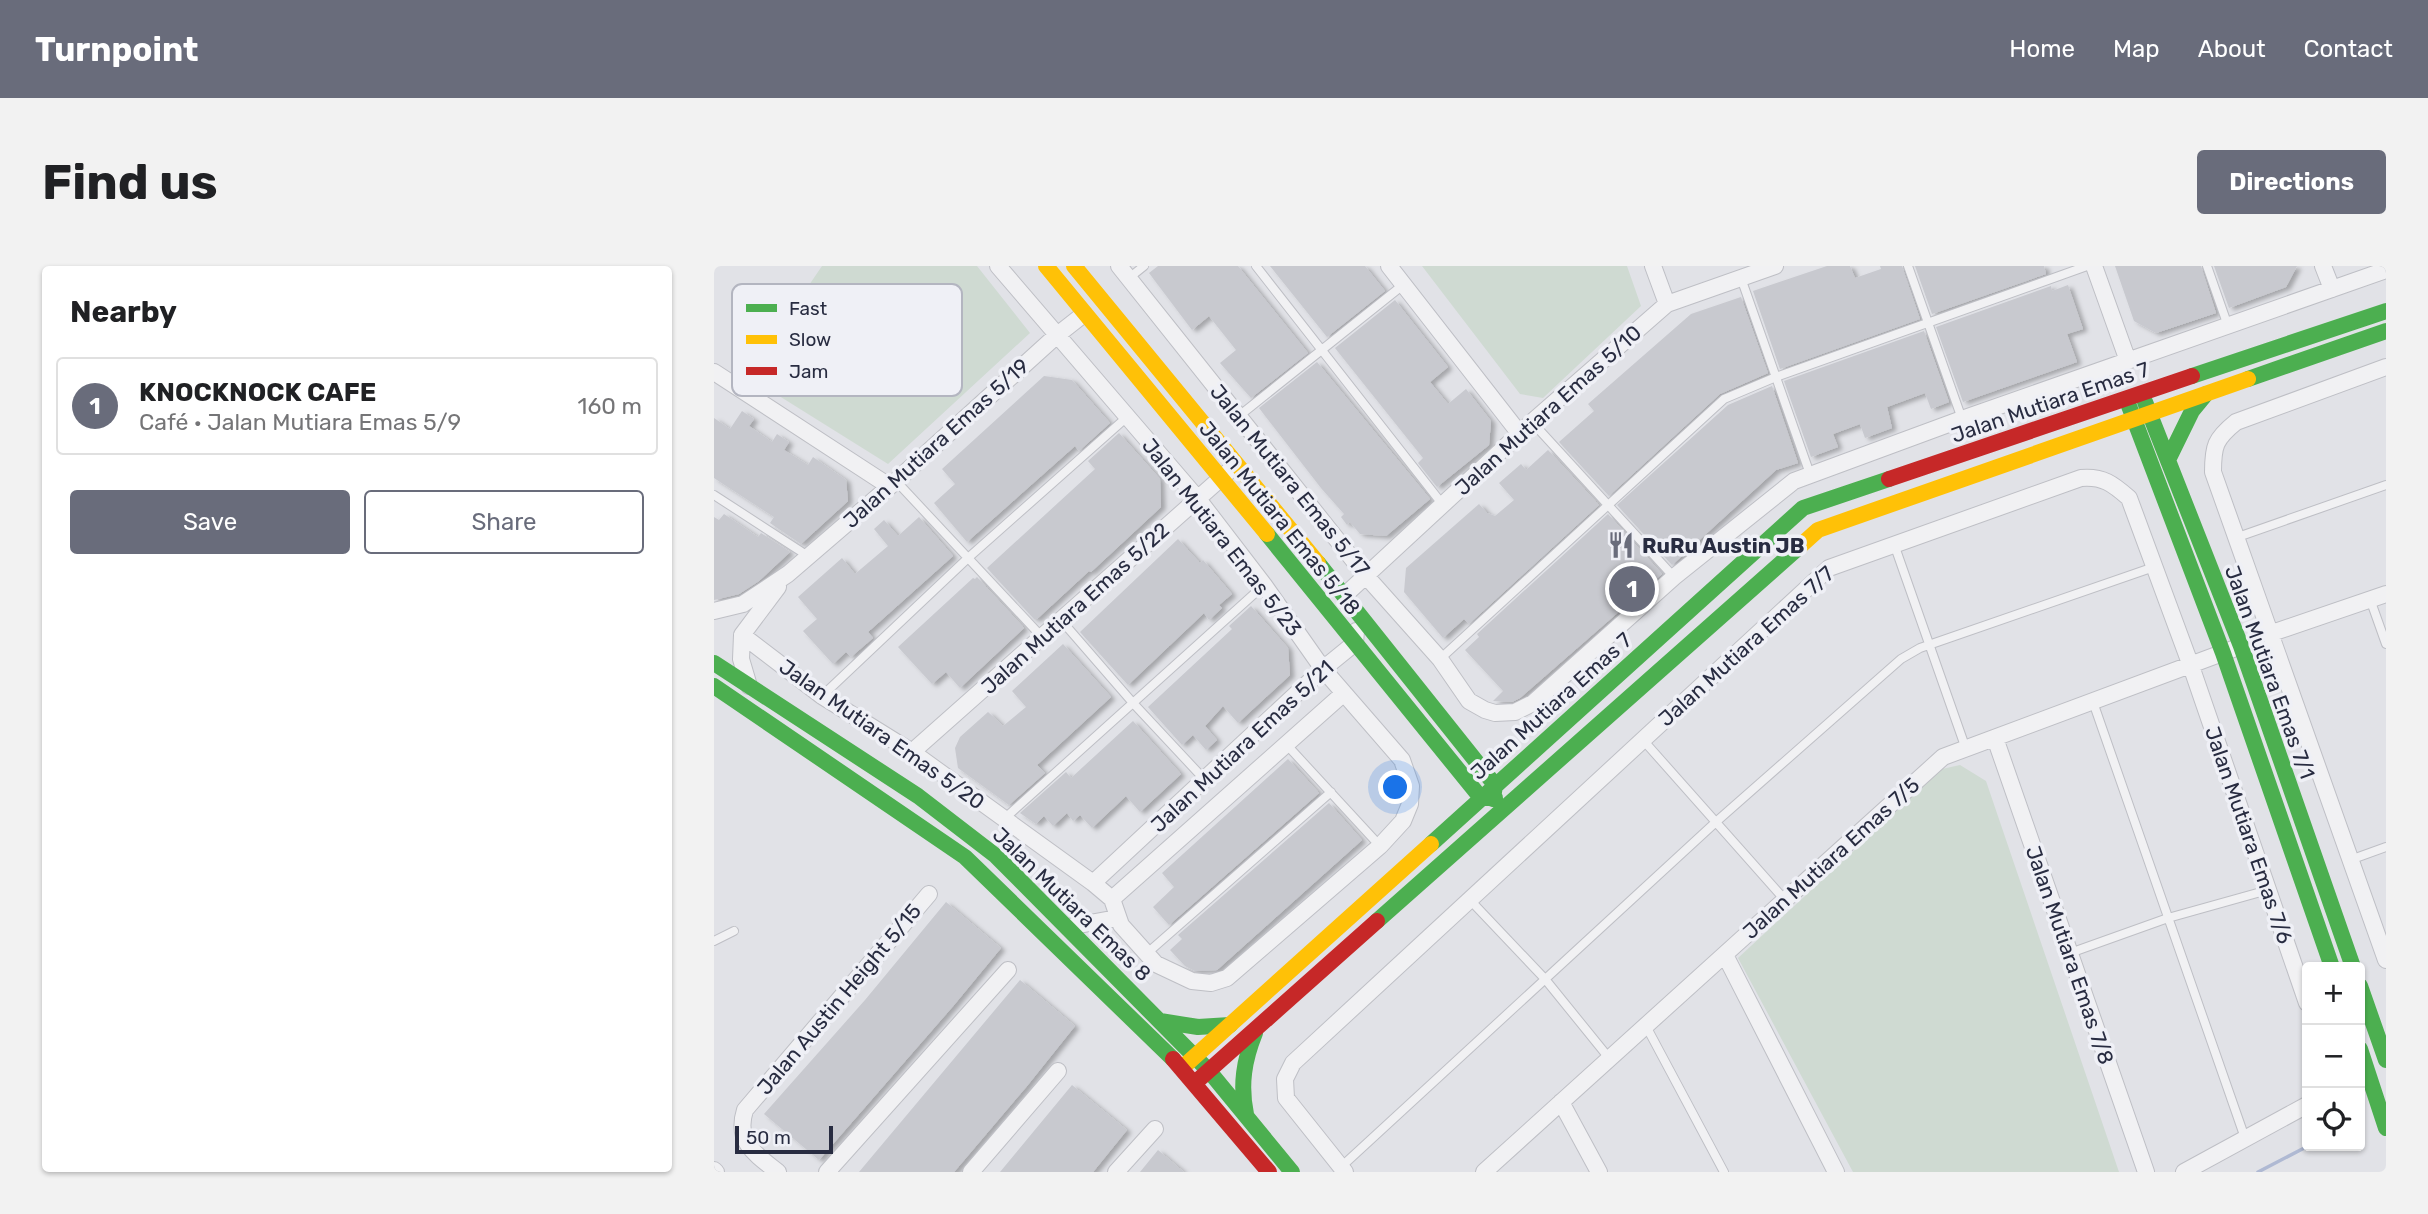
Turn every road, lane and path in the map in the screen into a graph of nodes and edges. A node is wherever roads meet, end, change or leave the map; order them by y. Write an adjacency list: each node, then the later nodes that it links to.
1 (998, 266): 25 (street, Jalan Mutiara Emas 5/23)
2 (1046, 266): 21 (street, Jalan Mutiara Emas 5/18)
3 (1074, 266): 44 (street, Jalan Mutiara Emas 5/18)
4 (1144, 266): 15 (lane)
5 (1256, 266): 26 (lane)
6 (1389, 266): 17 (street)
7 (1653, 266): 19 (street)
8 (1908, 266): 22 (lane)
9 (2087, 266): 22 (lane)
10 (2094, 266): 27 (street)
11 (2207, 266): 23 (lane)
12 (2323, 266): 18 (street)
13 (1764, 268): 16 (street, Jalan Mutiara Emas 5/10)
14 (2386, 270): 18 (street)
15 (1124, 272): 35 (street, Jalan Mutiara Emas 5/17)
16 (1741, 278): 19 (street, Jalan Mutiara Emas 5/10); 30 (lane)
17 (1404, 285): 26 (lane); 40 (street)
18 (2332, 289): 23 (street)
19 (1667, 304): 39 (street, Jalan Mutiara Emas 5/10)
20 (2386, 311): 34 (street, Jalan Mutiara Emas 7)
21 (1084, 314): 25 (street, Jalan Mutiara Emas 5/19); 46 (street, Jalan Mutiara Emas 5/18)
22 (1928, 323): 30 (lane); 38 (lane)
23 (2228, 326): 27 (street)
24 (2386, 331): 32 (street, Jalan Mutiara Emas 7)
25 (1056, 336): 37 (street, Jalan Mutiara Emas 5/23); 47 (street, Jalan Mutiara Emas 5/19)
26 (1322, 350): 35 (lane); 51 (lane)
27 (2127, 361): 38 (street)
28 (2386, 367): 53 (street)
29 (714, 372): 31 (street)
30 (1776, 377): 45 (lane); 52 (lane)
31 (732, 383)
32 (2207, 392): 36 (street, Jalan Mutiara Emas 7); 43 (street)
33 (752, 396): 47 (street)
34 (2134, 396): 36 (street, Jalan Mutiara Emas 7/1); 92 (street, Jalan Mutiara Emas 7)
35 (1239, 416): 59 (street, Jalan Mutiara Emas 5/17)
36 (2142, 416): 41 (street, Jalan Mutiara Emas 7); 42 (street, Jalan Mutiara Emas 7/1); 43 (street, Jalan Mutiara Emas 7/1)
37 (1127, 418): 50 (street, Jalan Mutiara Emas 5/23); 56 (lane)
38 (1962, 419): 45 (street)
39 (1532, 422): 40 (street, Jalan Mutiara Emas 5/10); 52 (lane)
40 (1520, 434): 51 (street, Jalan Mutiara Emas 5/10)
41 (2090, 434): 42 (street); 93 (street, Jalan Mutiara Emas 7)
42 (2147, 452): 74 (street, Jalan Mutiara Emas 7/1)
43 (2168, 460): 73 (street, Jalan Mutiara Emas 7/1)
44 (1237, 464): 46 (street, Jalan Mutiara Emas 5/22); 63 (street, Jalan Mutiara Emas 5/18)
45 (1810, 474): 60 (street)
46 (1222, 478): 50 (street, Jalan Mutiara Emas 5/22); 70 (street, Jalan Mutiara Emas 5/18)
47 (893, 484): 55 (street, Jalan Mutiara Emas 5/19); 56 (lane)
48 (2386, 485): 53 (lane)
49 (714, 495): 55 (lane)
50 (1198, 499): 61 (street, Jalan Mutiara Emas 5/23); 66 (street, Jalan Mutiara Emas 5/22)
51 (1443, 505): 59 (street, Jalan Mutiara Emas 5/10)
52 (1608, 506): 60 (lane); 75 (lane)
53 (2235, 538): 67 (street)
54 (1894, 544): 57 (street, Jalan Mutiara Emas 7/7); 72 (lane); 86 (street, Jalan Mutiara Emas 7/7)
55 (808, 556): 58 (street, Jalan Mutiara Emas 5/19)
56 (968, 558): 69 (lane); 82 (lane)
57 (2154, 567): 72 (lane); 77 (street, Jalan Mutiara Emas 7/7)
58 (788, 573): 65 (street, Jalan Mutiara Emas 5/19); 68 (street, Jalan Mutiara Emas 5/19)
59 (1366, 576): 63 (street, Jalan Mutiara Emas 5/10); 75 (street, Jalan Mutiara Emas 5/17)
60 (1674, 577): 75 (street, Jalan Mutiara Emas 5/17)
61 (1264, 584): 78 (street, Jalan Mutiara Emas 5/23); 84 (lane)
62 (2386, 594): 64 (street)
63 (1345, 595): 70 (street); 92 (street, Jalan Mutiara Emas 5/18)
64 (2370, 599): 67 (street); 71 (lane)
65 (714, 611)
66 (1061, 620): 69 (street, Jalan Mutiara Emas 5/22); 84 (lane)
67 (2269, 634): 99 (street)
68 (742, 635): 80 (street); 82 (street, Jalan Mutiara Emas 5/20)
69 (1042, 637): 89 (street, Jalan Mutiara Emas 5/22)
70 (1355, 643): 78 (street, Jalan Mutiara Emas 5/21); 92 (street, Jalan Mutiara Emas 5/18)
71 (2386, 644)
72 (1930, 645): 88 (lane); 95 (lane)
73 (2241, 646): 74 (street, Jalan Mutiara Emas 7/5); 116 (street, Jalan Mutiara Emas 7/1)
74 (2223, 653): 77 (street, Jalan Mutiara Emas 7/5); 115 (street, Jalan Mutiara Emas 7/1)
75 (1440, 659)
76 (714, 663): 80 (street, Jalan Mutiara Emas 8)
77 (2191, 666): 83 (street, Jalan Mutiara Emas 7/5); 101 (street, Jalan Mutiara Emas 7/6)
78 (1323, 669): 81 (street, Jalan Mutiara Emas 5/23); 90 (street, Jalan Mutiara Emas 5/21)
79 (714, 686): 127 (street, Jalan Mutiara Emas 8)
80 (749, 686): 108 (street, Jalan Mutiara Emas 8)
81 (1344, 693): 87 (street); 97 (street, Jalan Mutiara Emas 5/23)
82 (822, 696): 89 (street, Jalan Mutiara Emas 5/20)
83 (2093, 702): 85 (street, Jalan Mutiara Emas 7/5); 107 (lane)
84 (1133, 703): 90 (lane); 94 (lane)
85 (1995, 738): 88 (street, Jalan Mutiara Emas 7/5); 111 (street, Jalan Mutiara Emas 7/8)
86 (1643, 740): 95 (lane); 104 (street, Jalan Mutiara Emas 7/7)
87 (1286, 744): 91 (lane); 103 (street)
88 (1966, 748): 105 (street, Jalan Mutiara Emas 7/5)
89 (912, 752): 94 (street, Jalan Mutiara Emas 5/20)
90 (1205, 779): 100 (street, Jalan Mutiara Emas 5/21)
91 (1331, 792): 97 (lane); 112 (lane)
92 (1490, 794): 93 (street); 96 (street); 122 (street, Jalan Mutiara Emas 7)
93 (1520, 794): 96 (street, Jalan Mutiara Emas 7)
94 (1004, 819): 100 (street, Jalan Mutiara Emas 5/20)
95 (1717, 821): 105 (lane); 118 (lane)
96 (1482, 827): 124 (street, Jalan Mutiara Emas 7)
97 (1380, 846): 112 (street)
98 (2386, 847): 99 (lane)
99 (2350, 859): 114 (street)
100 (1093, 883): 103 (street, Jalan Mutiara Emas 5/20)
101 (2268, 890): 107 (lane); 119 (street, Jalan Mutiara Emas 7/6)
102 (929, 894): 140 (street, Jalan Austin Height 5/15)
103 (1112, 899): 106 (street)
104 (1469, 900): 118 (lane); 139 (street, Jalan Mutiara Emas 7/7)
105 (1785, 900): 113 (street, Jalan Mutiara Emas 7/5)
106 (1117, 918): 108 (street); 112 (street)
107 (2168, 918): 111 (lane); 138 (lane)
108 (1068, 927): 121 (street, Jalan Mutiara Emas 8)
109 (734, 930): 110 (lane)
110 (714, 941)
111 (2070, 953): 150 (street, Jalan Mutiara Emas 7/8)
112 (1145, 955)
113 (1725, 955): 123 (street, Jalan Mutiara Emas 7/5); 149 (street)
114 (2386, 960)
115 (2330, 962)
116 (2351, 962)
117 (1008, 970): 141 (street)
118 (1545, 979): 125 (lane); 139 (lane)
119 (2302, 989)
120 (2365, 1000): 126 (street)
121 (1160, 1021): 122 (street); 127 (street, Jalan Mutiara Emas 8)
122 (1230, 1025): 127 (street, Jalan Mutiara Emas 7)
123 (1646, 1026): 125 (street, Jalan Mutiara Emas 7/5); 148 (lane)
124 (1255, 1031): 129 (street, Jalan Mutiara Emas 7); 135 (street)
125 (1609, 1058): 133 (street, Jalan Mutiara Emas 7/5)
126 (2386, 1061): 130 (street)
127 (1188, 1062): 129 (street, Jalan Mutiara Emas 8); 132 (street, Jalan Mutiara Emas 8)
128 (1058, 1071): 142 (street)
129 (1209, 1072): 132 (street, Jalan Mutiara Emas 7); 135 (street, Jalan Mutiara Emas 8)
130 (2365, 1073)
131 (2365, 1076): 136 (street)
132 (1196, 1082): 144 (street, Jalan Mutiara Emas 8)
133 (1562, 1102): 146 (street, Jalan Mutiara Emas 7/5); 147 (street)
134 (2302, 1108): 138 (street)
135 (1247, 1115): 145 (street, Jalan Mutiara Emas 8)
136 (2386, 1128)
137 (1155, 1129): 143 (street)
138 (2245, 1138): 151 (street)
139 (1343, 1169)
140 (778, 1172)
141 (827, 1172)
142 (971, 1172)
143 (1116, 1172)
144 (1269, 1172)
145 (1293, 1172)
146 (1484, 1172)
147 (1599, 1172)
148 (1724, 1172)
149 (1836, 1172)
150 (2146, 1172)
151 (2184, 1172)

